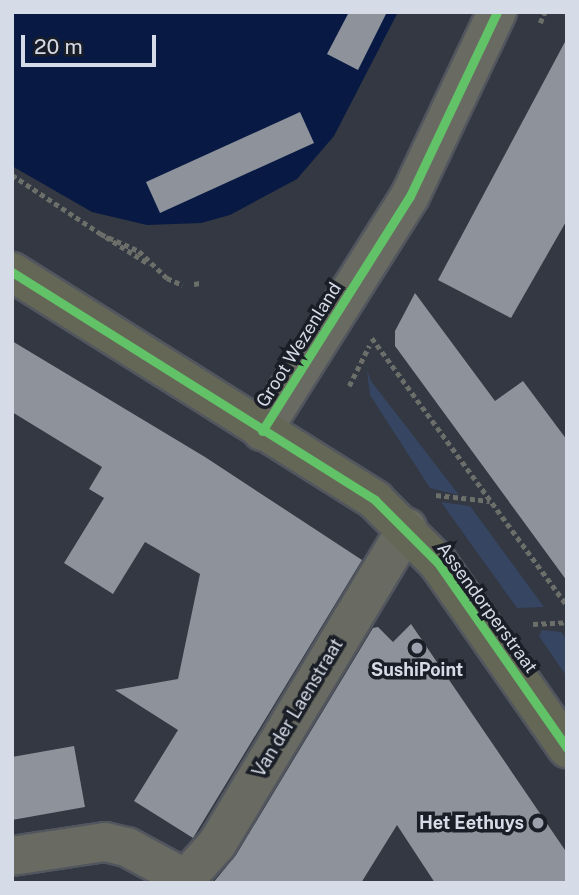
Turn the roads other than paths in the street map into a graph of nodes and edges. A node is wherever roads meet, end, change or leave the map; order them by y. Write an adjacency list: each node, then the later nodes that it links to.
1 (497, 12): 3 (street, Groot Wezenland)
2 (12, 272): 3 (main road, Groot Wezenland)
3 (262, 431): 4 (main road, Assendorperstraat)
4 (407, 528): 5 (main road, Assendorperstraat); 7 (street, Van der Laenstraat)
5 (567, 748)
6 (12, 856): 7 (street)
7 (183, 880)

